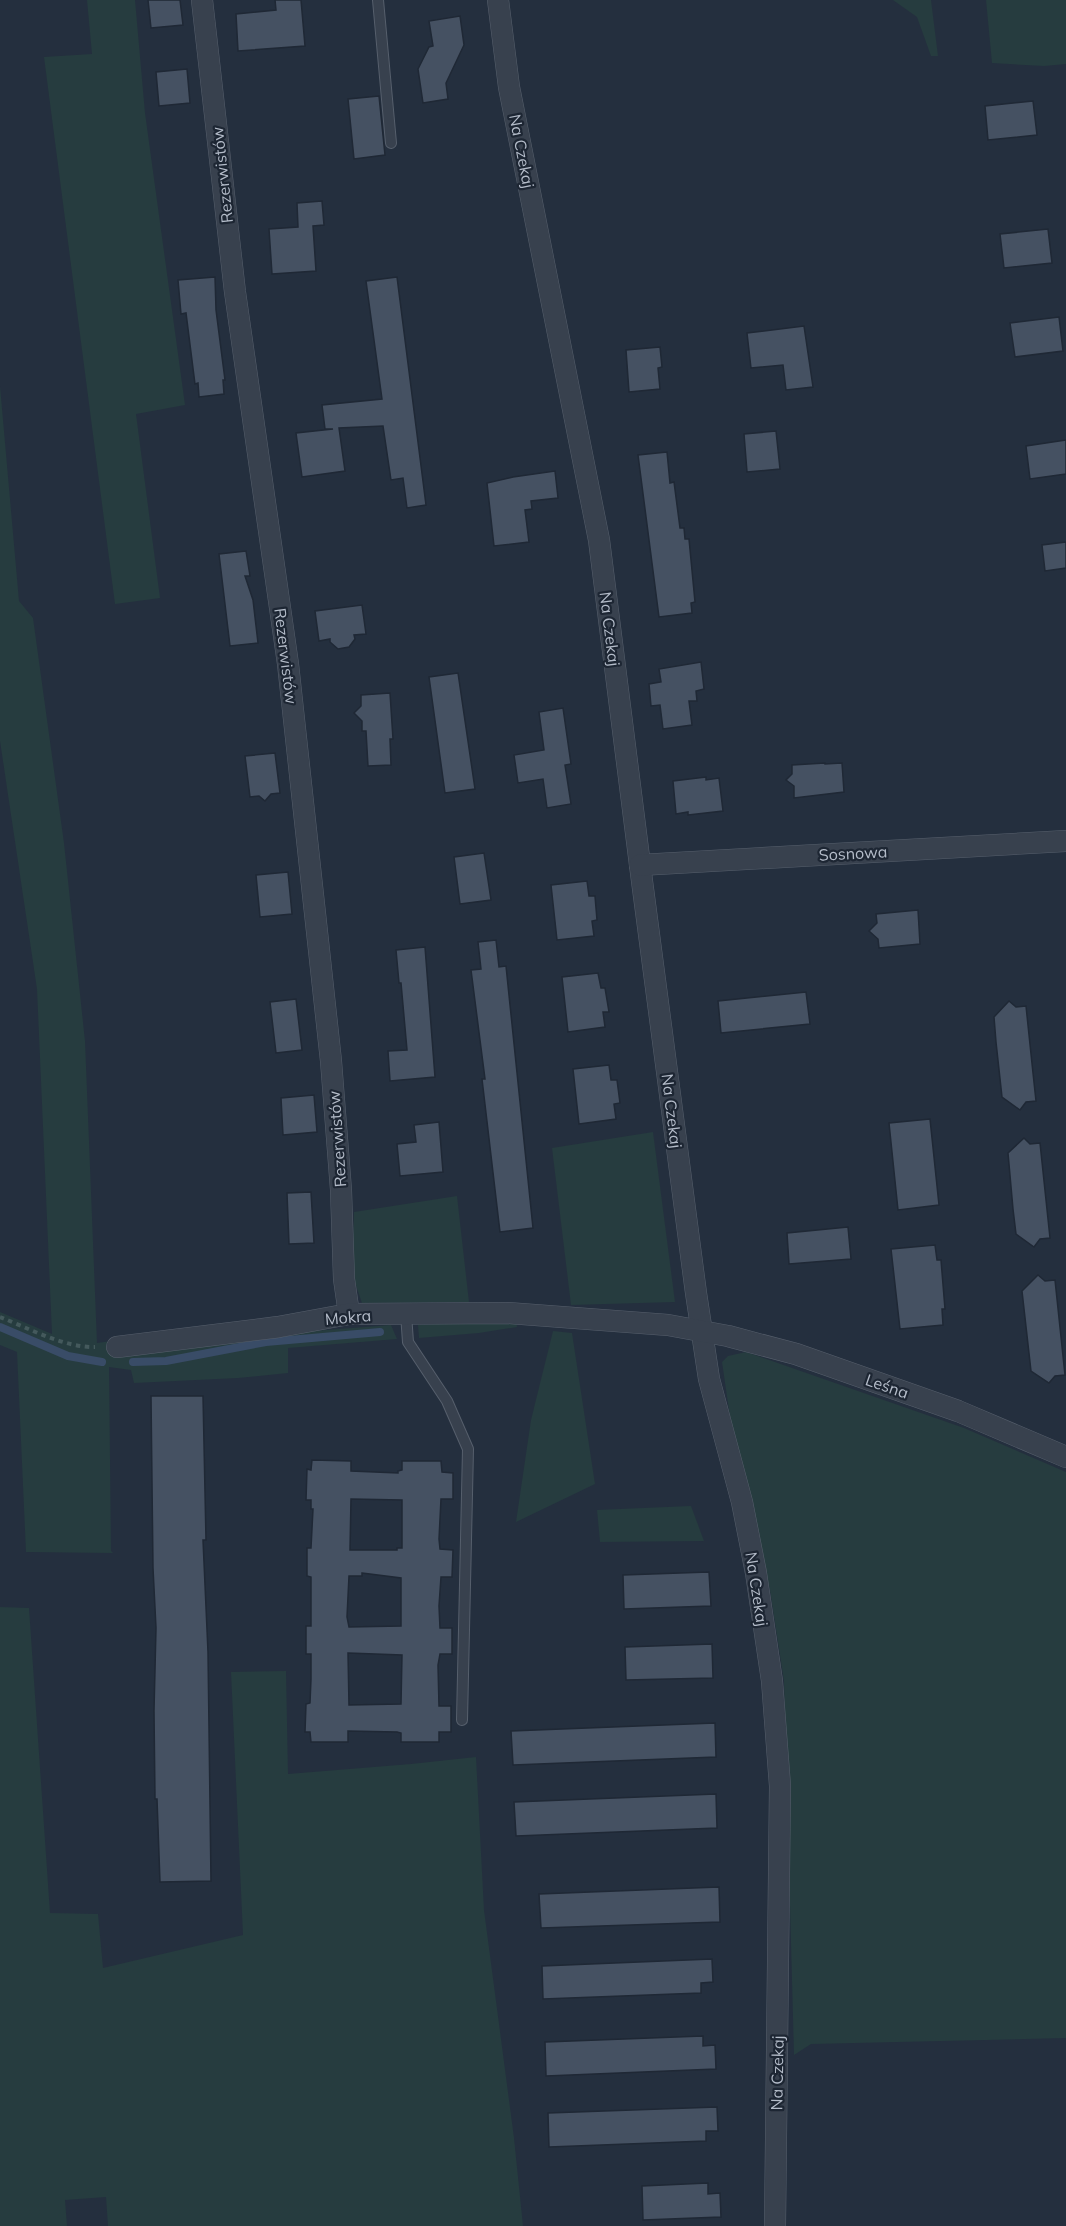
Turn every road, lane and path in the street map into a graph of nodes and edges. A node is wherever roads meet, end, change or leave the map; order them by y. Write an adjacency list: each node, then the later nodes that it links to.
1 (202, 0): 7 (street, Rezerwistów)
2 (378, 0): 4 (lane)
3 (498, 0): 6 (street, Na Czekaj)
4 (392, 143)
5 (1066, 841): 6 (street, Sosnowa)
6 (640, 865): 10 (street, Na Czekaj)
7 (349, 1314): 8 (street, Mokra); 11 (street, Mokra)
8 (406, 1314): 10 (street, Mokra); 13 (lane)
9 (0, 1317): 11 (path)
10 (702, 1330): 12 (street, Leśna); 14 (street, Na Czekaj)
11 (117, 1347)
12 (1066, 1457)
13 (462, 1720)
14 (774, 2226)

